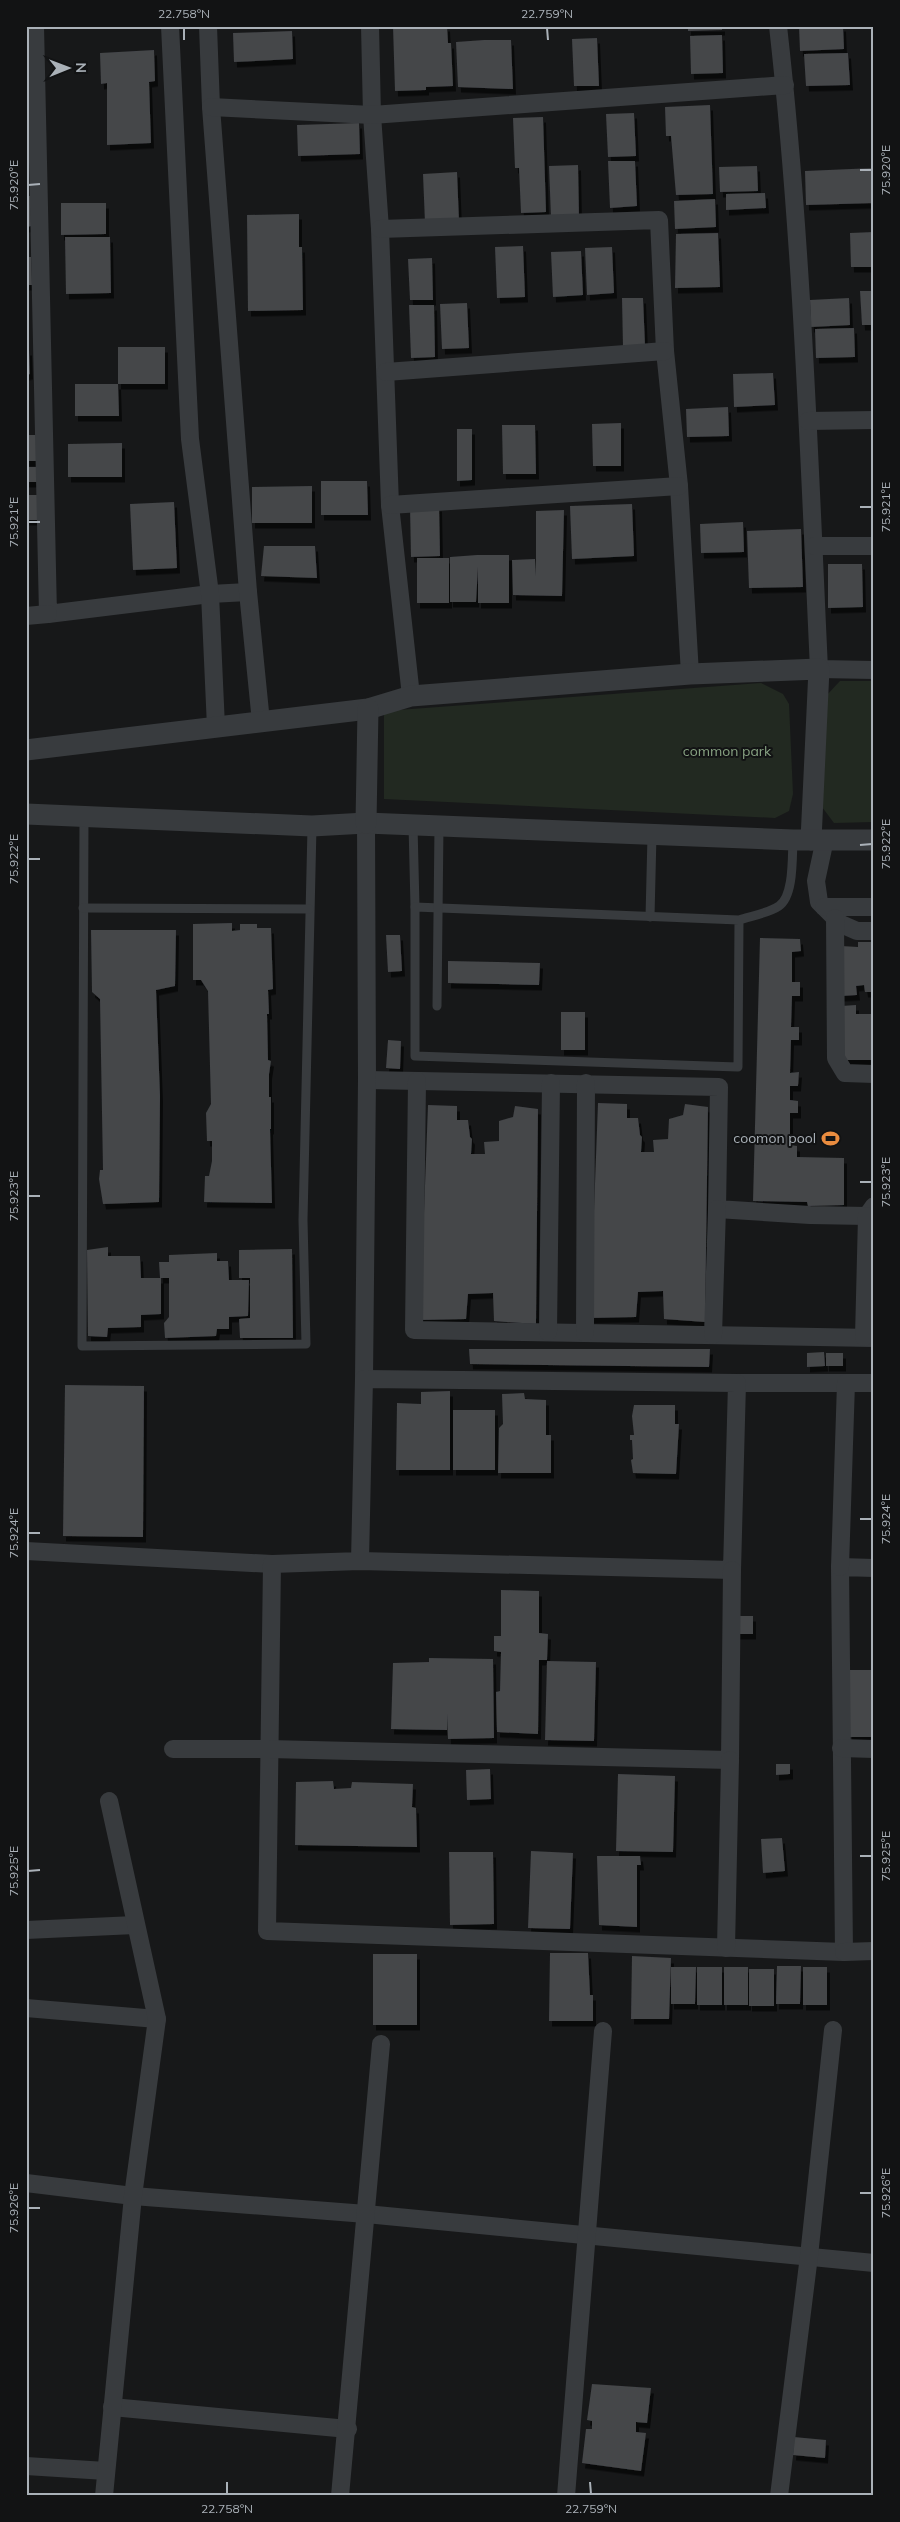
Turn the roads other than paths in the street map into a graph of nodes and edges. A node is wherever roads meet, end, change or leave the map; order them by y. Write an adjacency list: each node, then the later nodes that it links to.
1 (35, 26): 20 (street)
2 (170, 26): 19 (street)
3 (208, 26): 7 (street)
4 (370, 26): 8 (street)
5 (778, 26): 6 (street)
6 (785, 85): 8 (street); 13 (street)
7 (211, 107): 8 (street); 18 (street)
8 (372, 115): 9 (street)
9 (380, 229): 10 (street); 11 (street)
10 (665, 351): 11 (street); 14 (street)
11 (386, 372): 15 (street)
12 (874, 420): 13 (street)
13 (808, 421): 16 (street)
14 (679, 486): 15 (street); 24 (street)
15 (390, 505): 25 (street)
16 (814, 546): 17 (street); 22 (street)
17 (874, 546)
18 (248, 592): 19 (street); 27 (street)
19 (210, 594): 20 (street); 28 (street)
20 (48, 614): 21 (street)
21 (26, 616)
22 (819, 669): 23 (street); 24 (street); 37 (street)
23 (874, 670)
24 (690, 674): 25 (street)
25 (411, 696): 26 (street)
26 (368, 709): 27 (street); 32 (street)
27 (261, 722): 28 (street)
28 (216, 727): 29 (street)
29 (26, 750)
30 (26, 814): 31 (street)
31 (84, 816): 34 (street); 40 (lane)
32 (366, 823): 33 (street); 34 (street); 50 (street)
33 (413, 825): 35 (street); 39 (lane)
34 (312, 826): 43 (lane)
35 (438, 826): 36 (street); 41 (lane)
36 (652, 835): 37 (street); 45 (lane)
37 (810, 840): 38 (street); 44 (street); 46 (lane)
38 (874, 840)
39 (415, 907): 41 (lane); 46 (lane)
40 (83, 908): 43 (lane); 43 (lane)
41 (438, 908): 45 (lane); 48 (lane)
42 (874, 908): 44 (street)
43 (309, 909)
44 (830, 913): 47 (street); 49 (street)
45 (650, 917): 46 (lane)
46 (739, 920)
47 (874, 931)
48 (437, 1006)
49 (874, 1074)
50 (367, 1080): 51 (street); 60 (street)
51 (417, 1081): 52 (street); 56 (street)
52 (551, 1083): 53 (street); 56 (street)
53 (586, 1083): 54 (street); 57 (street)
54 (717, 1209): 55 (street); 58 (street)
55 (870, 1211): 59 (street)
56 (548, 1332): 57 (street)
57 (585, 1333): 58 (street)
58 (713, 1335): 59 (street)
59 (869, 1338)
60 (364, 1379): 63 (street); 65 (street)
61 (846, 1383): 62 (street); 63 (street); 67 (street)
62 (874, 1383)
63 (737, 1384): 69 (street)
64 (26, 1551): 66 (street)
65 (360, 1561): 66 (street); 69 (street)
66 (272, 1564): 72 (street)
67 (840, 1567): 68 (street); 70 (street)
68 (874, 1568)
69 (732, 1570): 74 (street)
70 (841, 1748): 73 (street); 80 (street)
71 (173, 1749): 72 (street)
72 (269, 1749): 74 (street); 78 (street)
73 (874, 1749)
74 (730, 1760): 78 (street)
75 (109, 1802): 76 (street)
76 (135, 1925): 77 (street); 82 (street)
77 (26, 1930)
78 (726, 1948): 80 (street)
79 (874, 1950): 80 (street)
80 (844, 1952)
81 (26, 2008): 82 (street)
82 (157, 2020): 87 (street)
83 (833, 2030): 90 (street)
84 (603, 2031): 89 (street)
85 (380, 2044): 88 (street)
86 (26, 2183): 87 (street)
87 (133, 2196): 88 (street); 92 (street)
88 (366, 2214): 89 (street); 93 (street)
89 (586, 2236): 90 (street); 98 (street)
90 (808, 2256): 91 (street); 99 (street)
91 (874, 2262)
92 (112, 2407): 93 (street); 95 (street)
93 (348, 2428): 97 (street)
94 (26, 2466): 95 (street)
95 (106, 2471): 96 (street)
96 (104, 2496)
97 (340, 2496)
98 (566, 2496)
99 (779, 2496)

